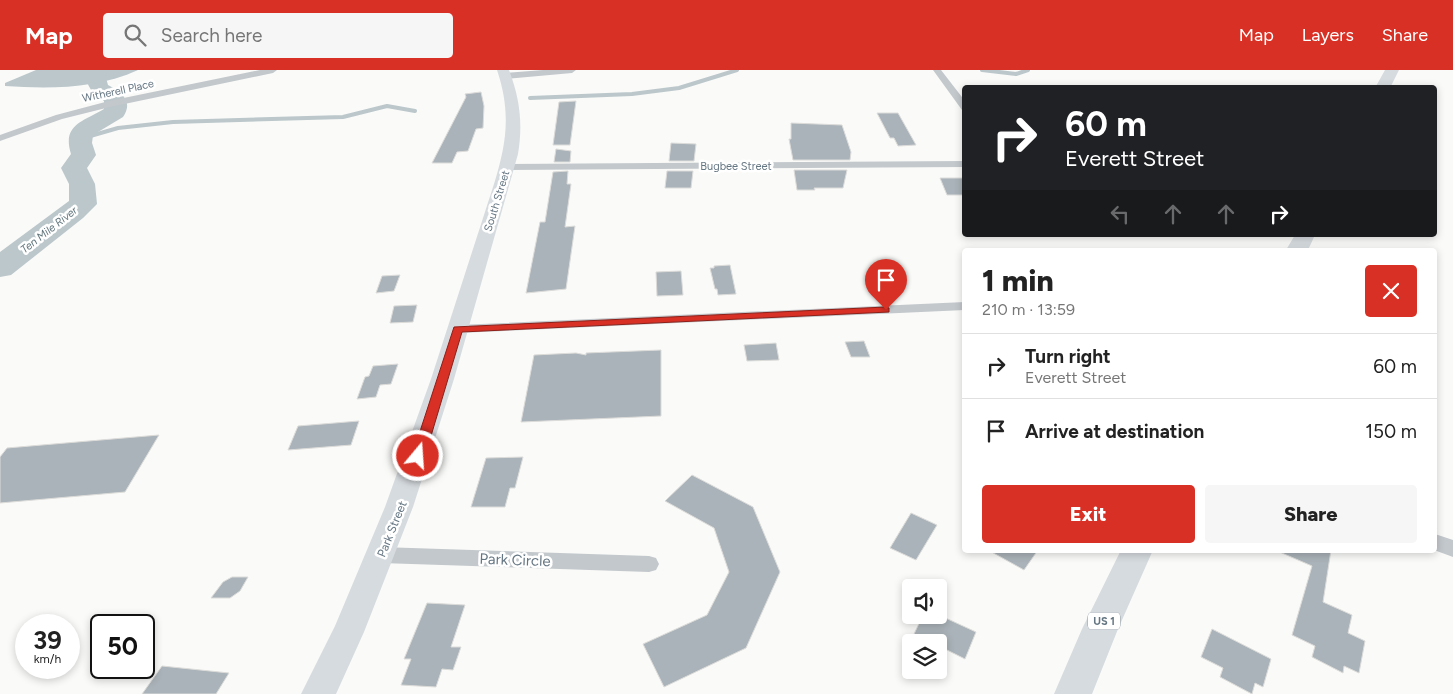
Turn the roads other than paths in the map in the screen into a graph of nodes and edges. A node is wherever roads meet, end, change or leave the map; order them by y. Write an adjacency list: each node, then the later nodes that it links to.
1 (273, 70): 8 (street, Witherell Place)
2 (572, 70): 5 (street)
3 (937, 70): 7 (street)
4 (1392, 70): 6 (main road)
5 (504, 73): 10 (main road, South Street)
6 (1384, 85)
7 (962, 104)
8 (0, 138)
9 (962, 164): 10 (street, Bugbee Street)
10 (507, 167): 12 (main road, South Street)
11 (962, 306): 12 (street)
12 (458, 329): 16 (main road, Park Street)
13 (1437, 543): 14 (street)
14 (1453, 549)
15 (1136, 553): 19 (main road, US 1)
16 (381, 555): 17 (street, Park Circle); 18 (main road, Park Street)
17 (649, 564)
18 (318, 694)
19 (1073, 694)

